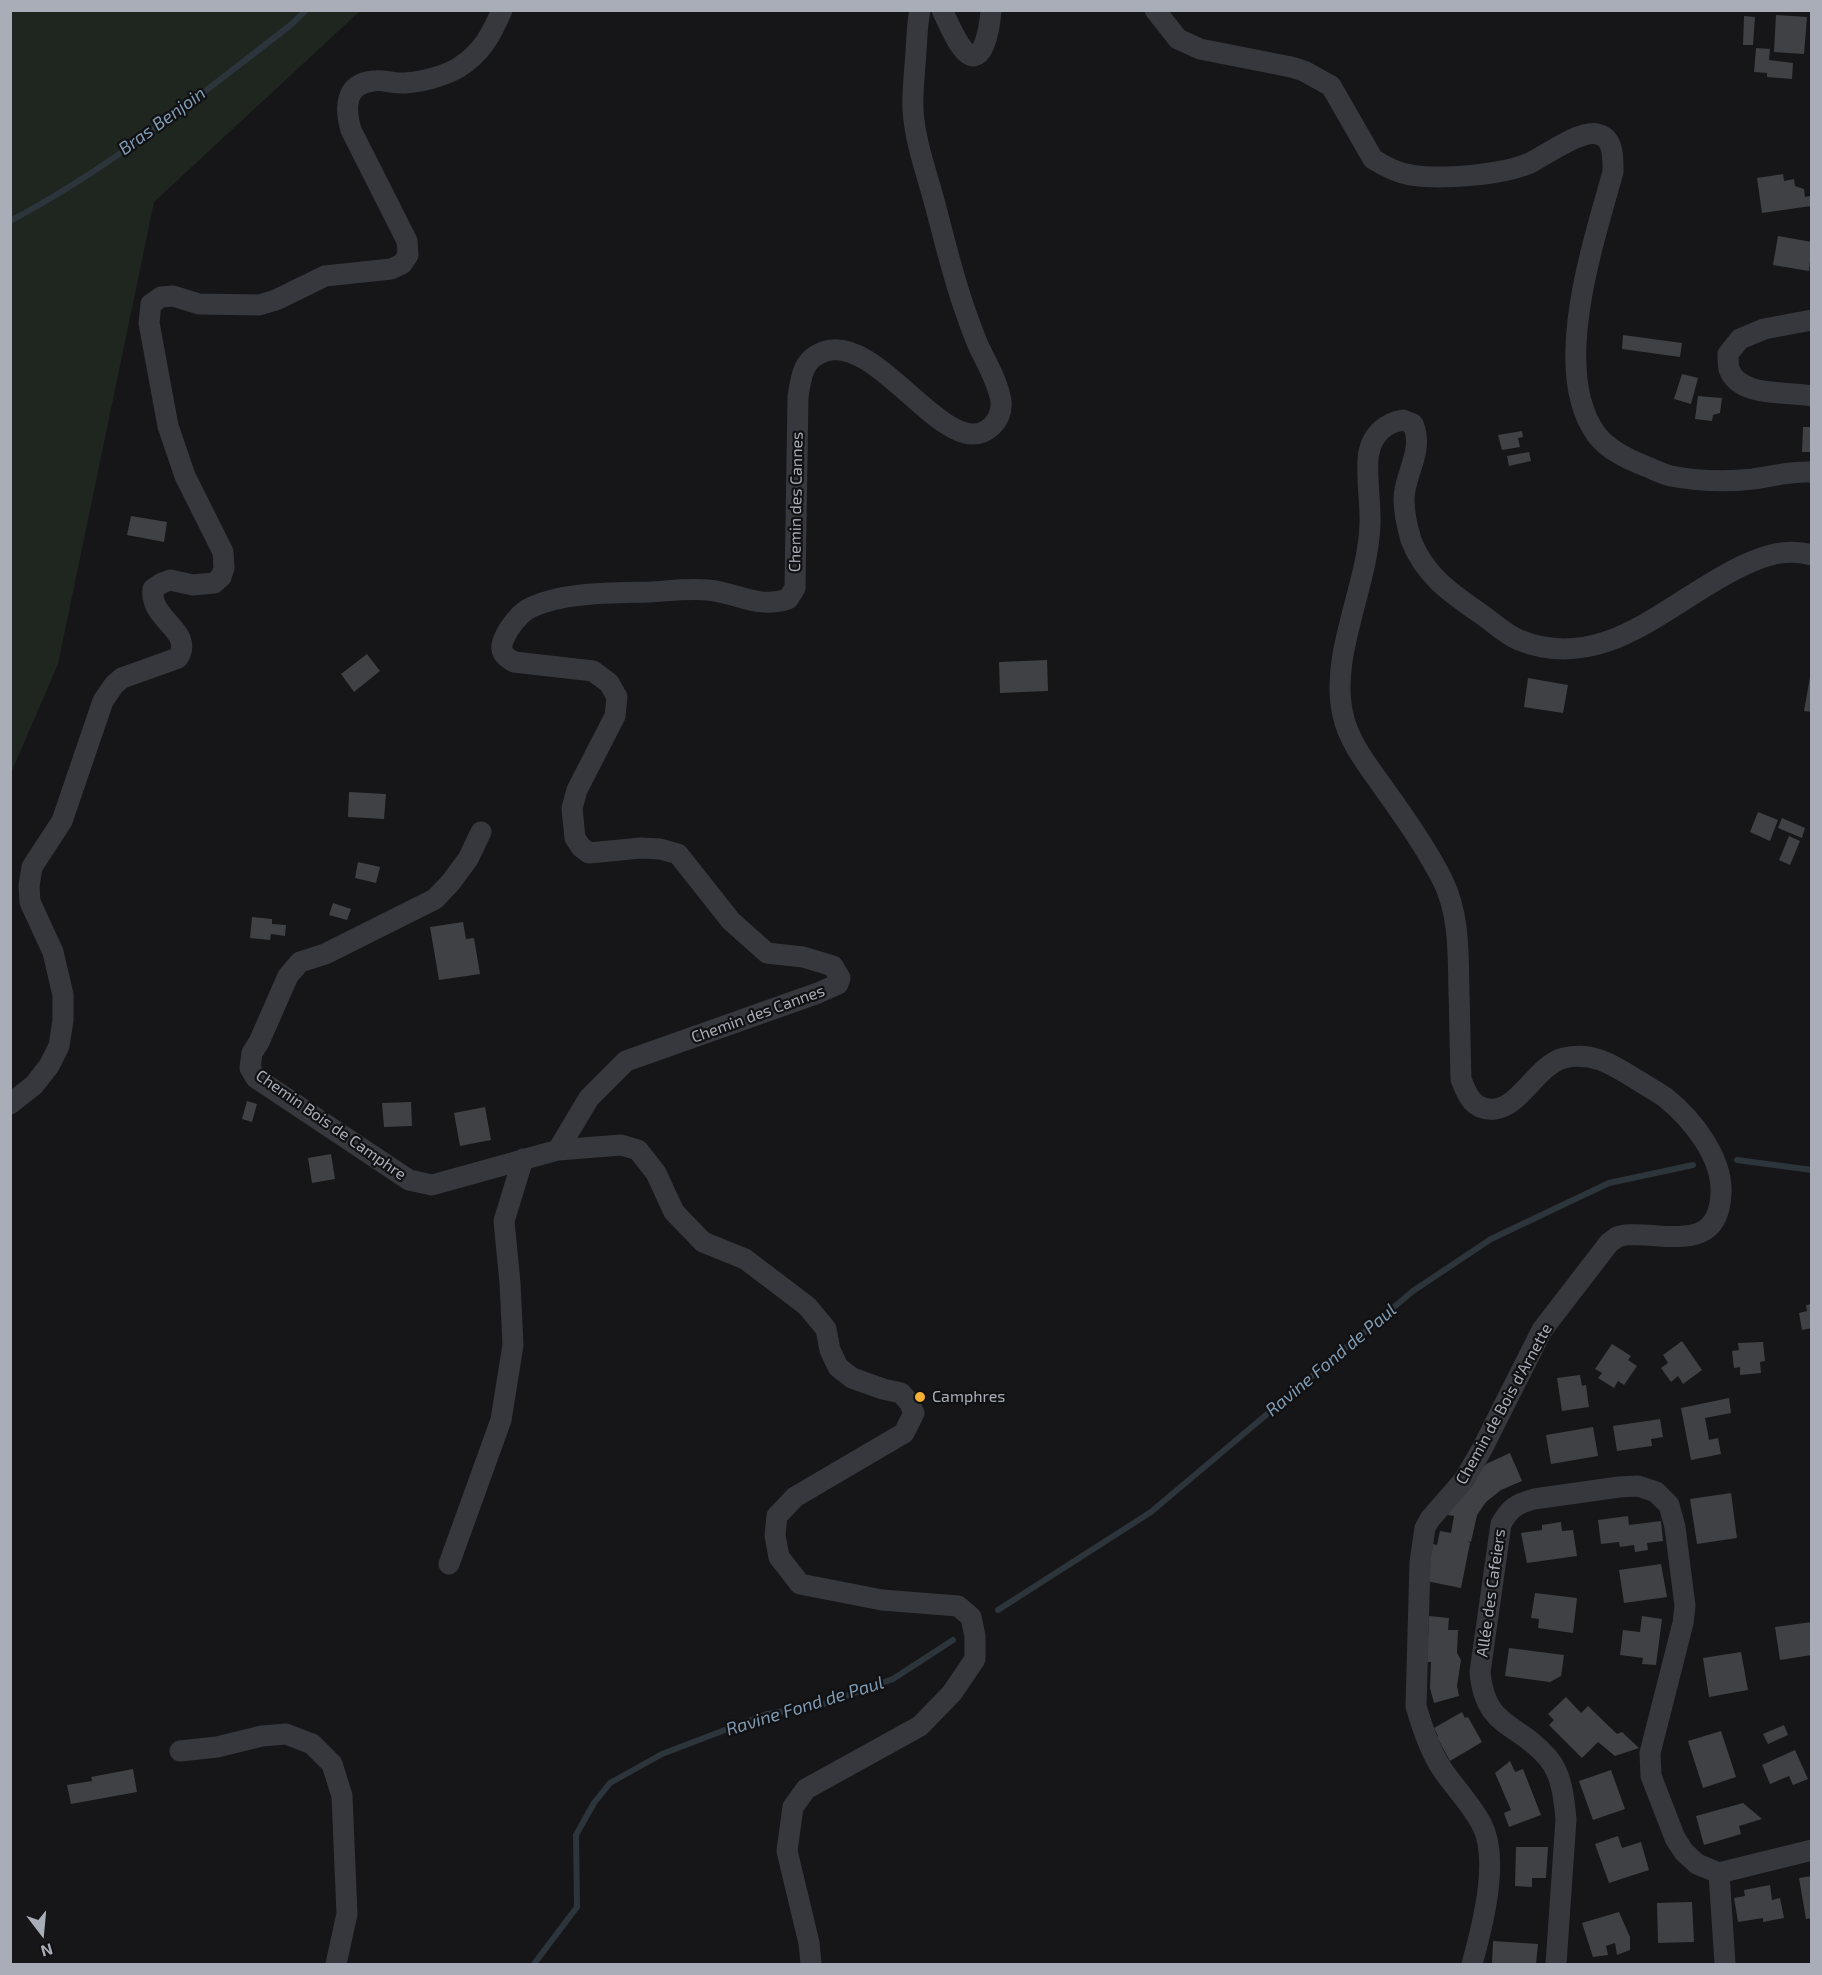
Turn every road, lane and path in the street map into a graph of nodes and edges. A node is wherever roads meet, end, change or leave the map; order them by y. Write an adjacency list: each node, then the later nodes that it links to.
1 (502, 10): 11 (street)
2 (920, 10): 12 (street, Chemin des Cannes)
3 (942, 10): 4 (street)
4 (991, 10)
5 (1155, 10): 8 (street)
6 (1812, 320): 7 (street)
7 (1812, 396)
8 (1812, 472)
9 (1812, 555): 20 (street, Chemin de Bois d'Arnette)
10 (481, 832): 13 (street, Chemin Bois de Camphre)
11 (10, 1104)
12 (558, 1150): 13 (street, Chemin Bois de Camphre); 19 (street, Chemin Bois de Camphre)
13 (523, 1159): 14 (street)
14 (449, 1564)
15 (180, 1751): 18 (street)
16 (1812, 1850): 17 (street)
17 (1719, 1873): 21 (street, Allée des Cafeiers); 22 (street)
18 (336, 1965)
19 (811, 1965)
20 (1472, 1965)
21 (1556, 1965)
22 (1725, 1965)

